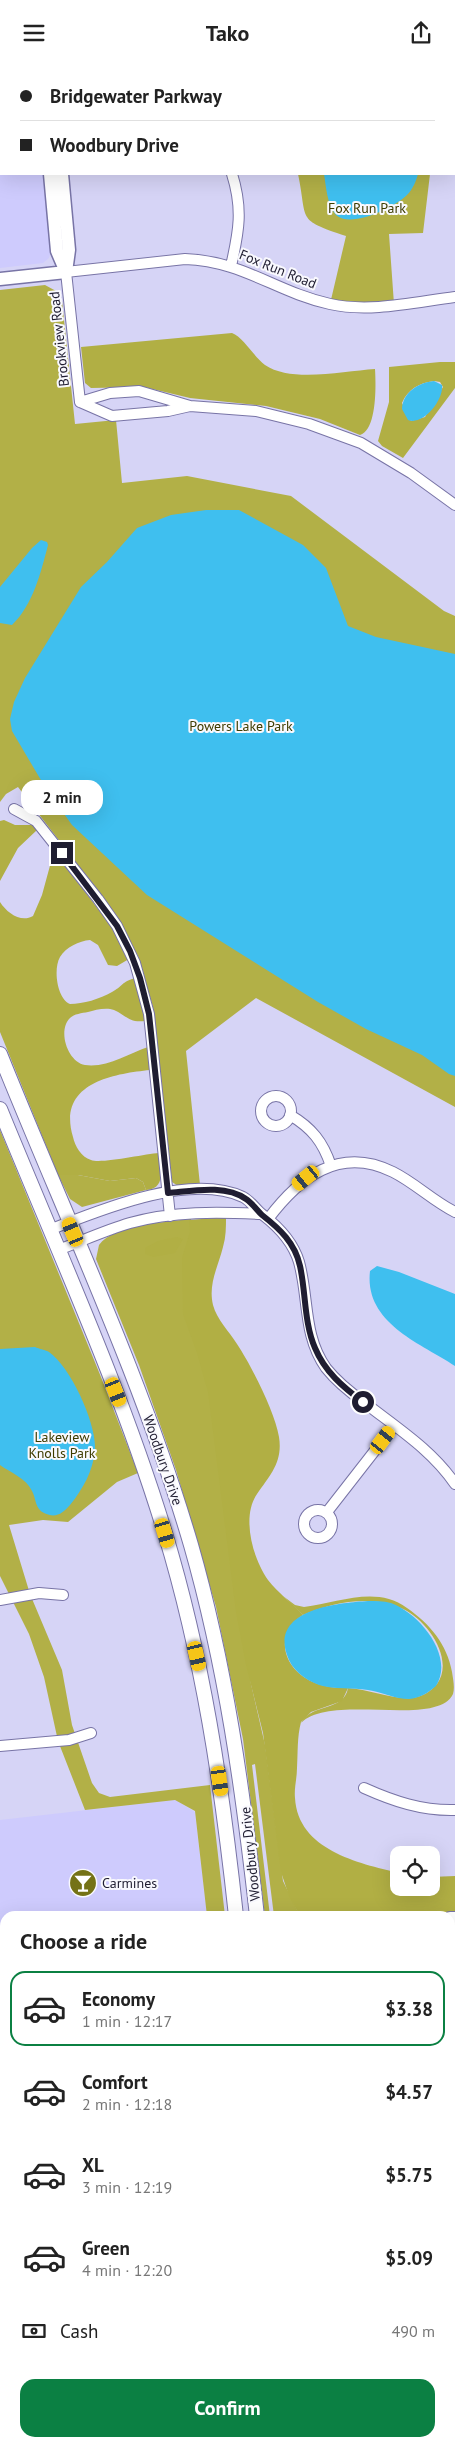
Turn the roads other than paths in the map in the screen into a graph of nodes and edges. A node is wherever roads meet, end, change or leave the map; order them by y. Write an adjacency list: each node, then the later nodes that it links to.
1 (50, 175): 5 (street)
2 (62, 175): 5 (street)
3 (232, 175): 4 (street)
4 (231, 266): 5 (street, Fox Run Road); 7 (street, Fox Run Road)
5 (66, 272): 6 (street, Fox Run Road); 8 (street, Brookview Road)
6 (0, 279)
7 (455, 297)
8 (80, 402): 9 (street); 9 (street)
9 (190, 406): 10 (street)
10 (455, 505)
11 (14, 809): 16 (street)
12 (0, 1054): 20 (main road, Woodbury Drive)
13 (0, 1109): 21 (main road, Woodbury Drive)
14 (290, 1115): 15 (street)
15 (331, 1166): 17 (street); 19 (street)
16 (168, 1193): 18 (street); 19 (street); 20 (street)
17 (455, 1212)
18 (170, 1216): 19 (street); 22 (street)
19 (265, 1217): 24 (street)
20 (69, 1222): 21 (street); 22 (main road, Woodbury Drive)
21 (49, 1230): 23 (main road, Woodbury Drive)
22 (77, 1243): 23 (street); 34 (main road, Woodbury Drive)
23 (58, 1250): 33 (main road, Woodbury Drive)
24 (394, 1425): 25 (street); 26 (street)
25 (455, 1484)
26 (327, 1512)
27 (63, 1595): 28 (street)
28 (0, 1600)
29 (91, 1733): 30 (street)
30 (0, 1746)
31 (364, 1788): 32 (street)
32 (455, 1810)
33 (235, 1911)
34 (256, 1911)

